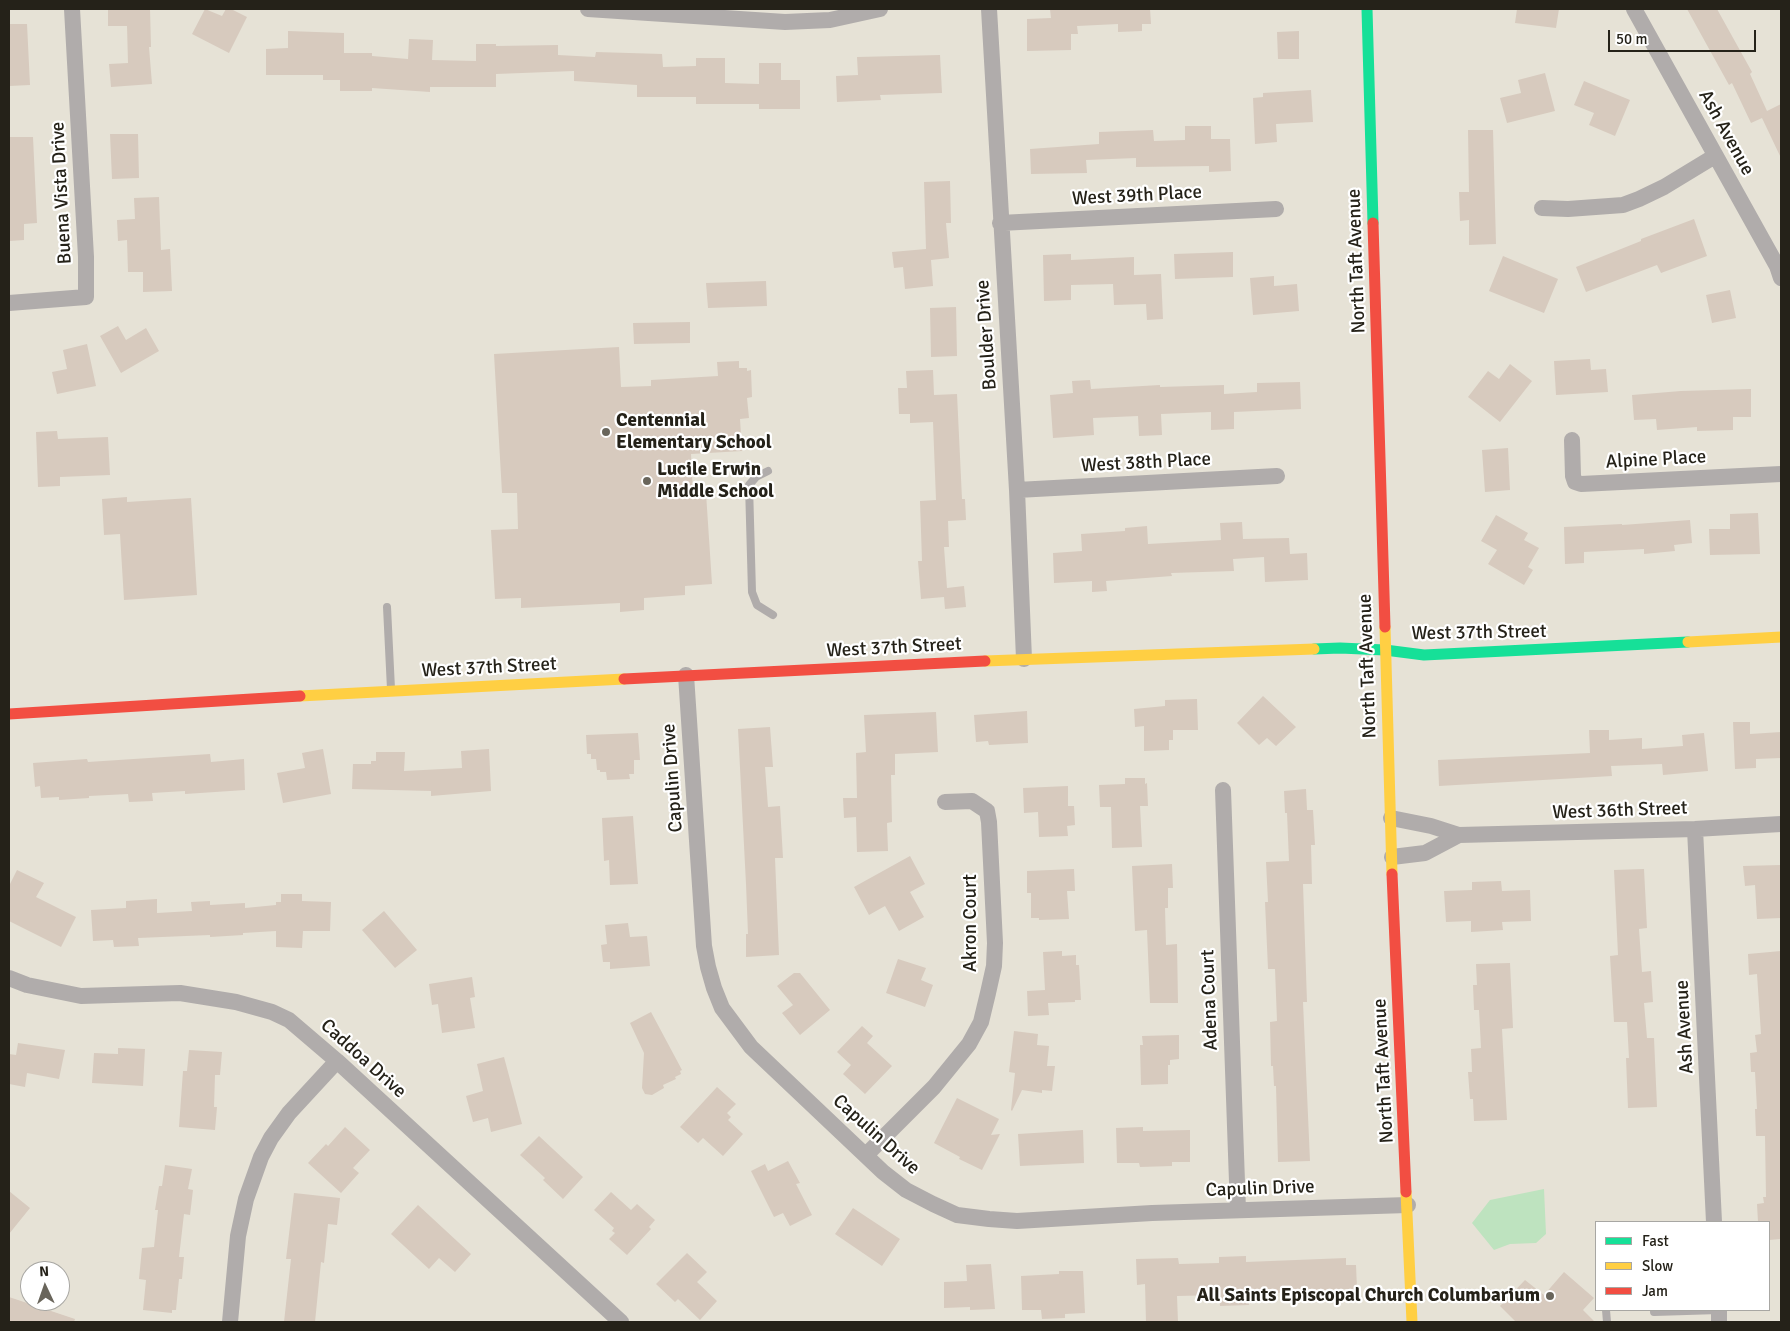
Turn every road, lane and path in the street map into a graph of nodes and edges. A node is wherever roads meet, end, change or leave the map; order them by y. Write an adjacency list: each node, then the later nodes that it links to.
1 (72, 9): 12 (street, Buena Vista Drive)
2 (588, 9): 3 (street)
3 (880, 9)
4 (989, 9): 10 (street, Boulder Drive)
5 (1367, 9): 21 (street, North Taft Avenue)
6 (1634, 9): 7 (street, Ash Avenue)
7 (1715, 156): 8 (street); 11 (street, Ash Avenue)
8 (1542, 208)
9 (1276, 209): 10 (street, West 39th Place)
10 (1000, 223): 17 (street, Boulder Drive)
11 (1780, 270)
12 (9, 303)
13 (1572, 440): 15 (street, Alpine Place)
14 (768, 471): 19 (lane)
15 (1781, 474)
16 (1277, 476): 17 (street, West 38th Place)
17 (1017, 490): 22 (street, Boulder Drive)
18 (387, 607): 24 (lane)
19 (773, 615)
20 (1781, 637): 21 (street, West 37th Street)
21 (1385, 650): 22 (street, West 37th Street); 28 (street, North Taft Avenue)
22 (1024, 659): 23 (street, West 37th Street)
23 (686, 675): 24 (street, West 37th Street); 35 (street, Capulin Drive)
24 (391, 691): 25 (street, West 37th Street)
25 (9, 714)
26 (1223, 790): 37 (street, Adena Court)
27 (945, 802): 35 (street, Akron Court)
28 (1390, 818): 31 (street, West 36th Street); 32 (street, North Taft Avenue)
29 (1781, 824): 30 (street, West 36th Street)
30 (1695, 829): 31 (street, West 36th Street); 38 (street, Ash Avenue)
31 (1459, 835): 32 (street, West 36th Street)
32 (1392, 856): 36 (street, North Taft Avenue)
33 (9, 978): 34 (street, Caddoa Drive)
34 (337, 1061): 41 (street); 42 (street, Caddoa Drive)
35 (866, 1155): 37 (street, Capulin Drive)
36 (1408, 1205): 37 (street, Capulin Drive); 43 (street, North Taft Avenue)
37 (1238, 1210)
38 (1714, 1221)
39 (1686, 1311): 40 (lane)
40 (1654, 1312)
41 (230, 1322)
42 (621, 1322)
43 (1412, 1322)

